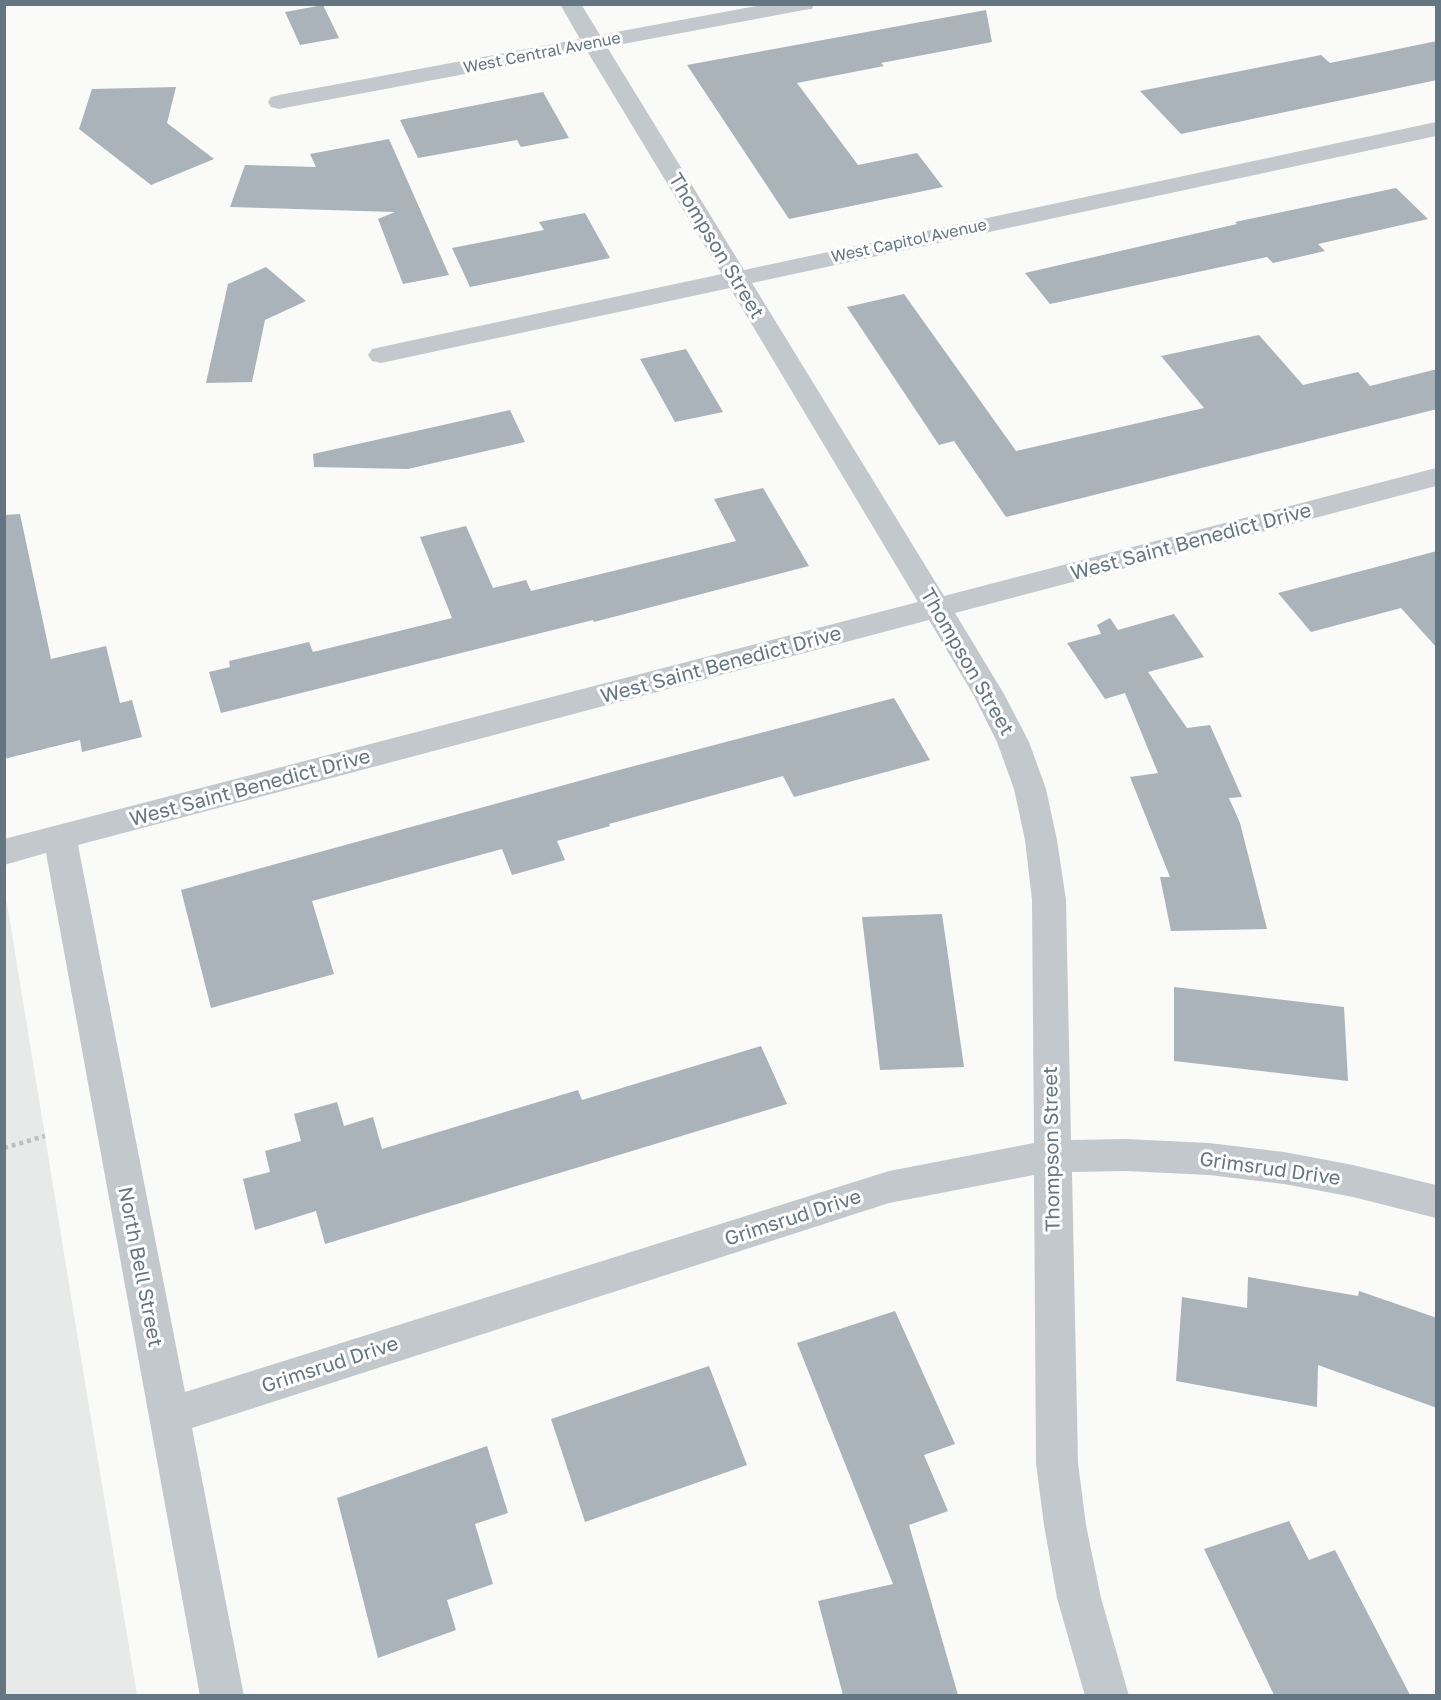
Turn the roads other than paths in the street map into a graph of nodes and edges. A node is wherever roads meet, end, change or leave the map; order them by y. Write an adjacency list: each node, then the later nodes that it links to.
1 (570, 4): 3 (street, Thompson Street)
2 (804, 4): 3 (street, West Central Avenue)
3 (594, 43): 4 (street, West Central Avenue); 6 (street, Thompson Street)
4 (279, 102)
5 (1437, 129): 6 (street, West Capitol Avenue)
6 (735, 278): 7 (street, West Capitol Avenue); 9 (street, Thompson Street)
7 (381, 355)
8 (1437, 477): 9 (street, West Saint Benedict Drive)
9 (937, 608): 10 (street, West Saint Benedict Drive); 12 (street, Thompson Street)
10 (60, 838): 11 (street, West Saint Benedict Drive); 14 (street, North Bell Street)
11 (4, 852)
12 (1051, 1156): 13 (street, Grimsrud Drive); 14 (street, Grimsrud Drive); 16 (street, Thompson Street)
13 (1437, 1201)
14 (168, 1416): 15 (street, North Bell Street)
15 (222, 1695)
16 (1107, 1695)

